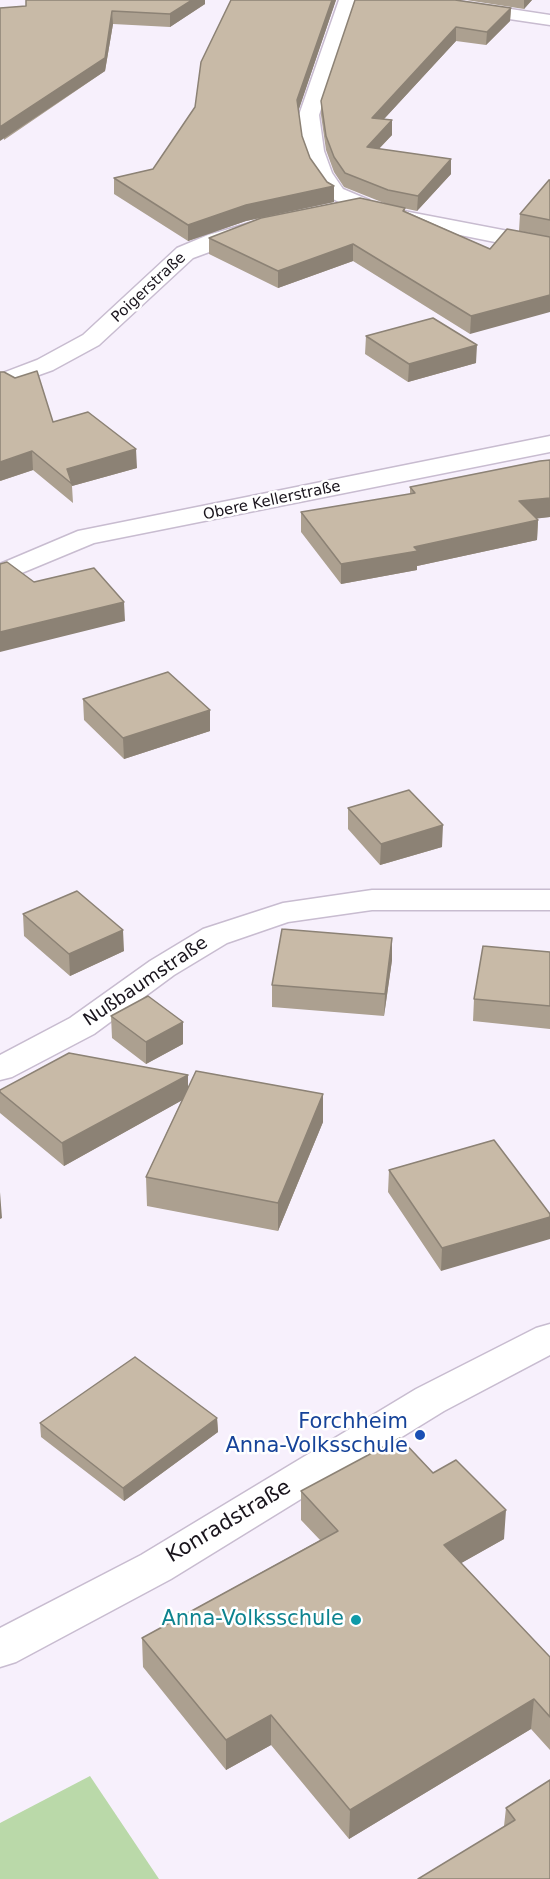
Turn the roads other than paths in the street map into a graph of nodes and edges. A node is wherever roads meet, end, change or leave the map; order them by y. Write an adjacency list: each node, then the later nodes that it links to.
1 (348, 0): 4 (street)
2 (414, 0): 3 (street)
3 (550, 20)
4 (361, 205): 5 (street); 7 (street)
5 (308, 216)
6 (265, 226): 8 (street, Poigerstraße)
7 (550, 246)
8 (0, 382)
9 (550, 444): 10 (street, Obere Kellerstraße)
10 (0, 574)
11 (550, 900): 12 (street, Nußbaumstraße)
12 (0, 1069)
13 (550, 1338): 14 (street, Konradstraße)
14 (0, 1648)

